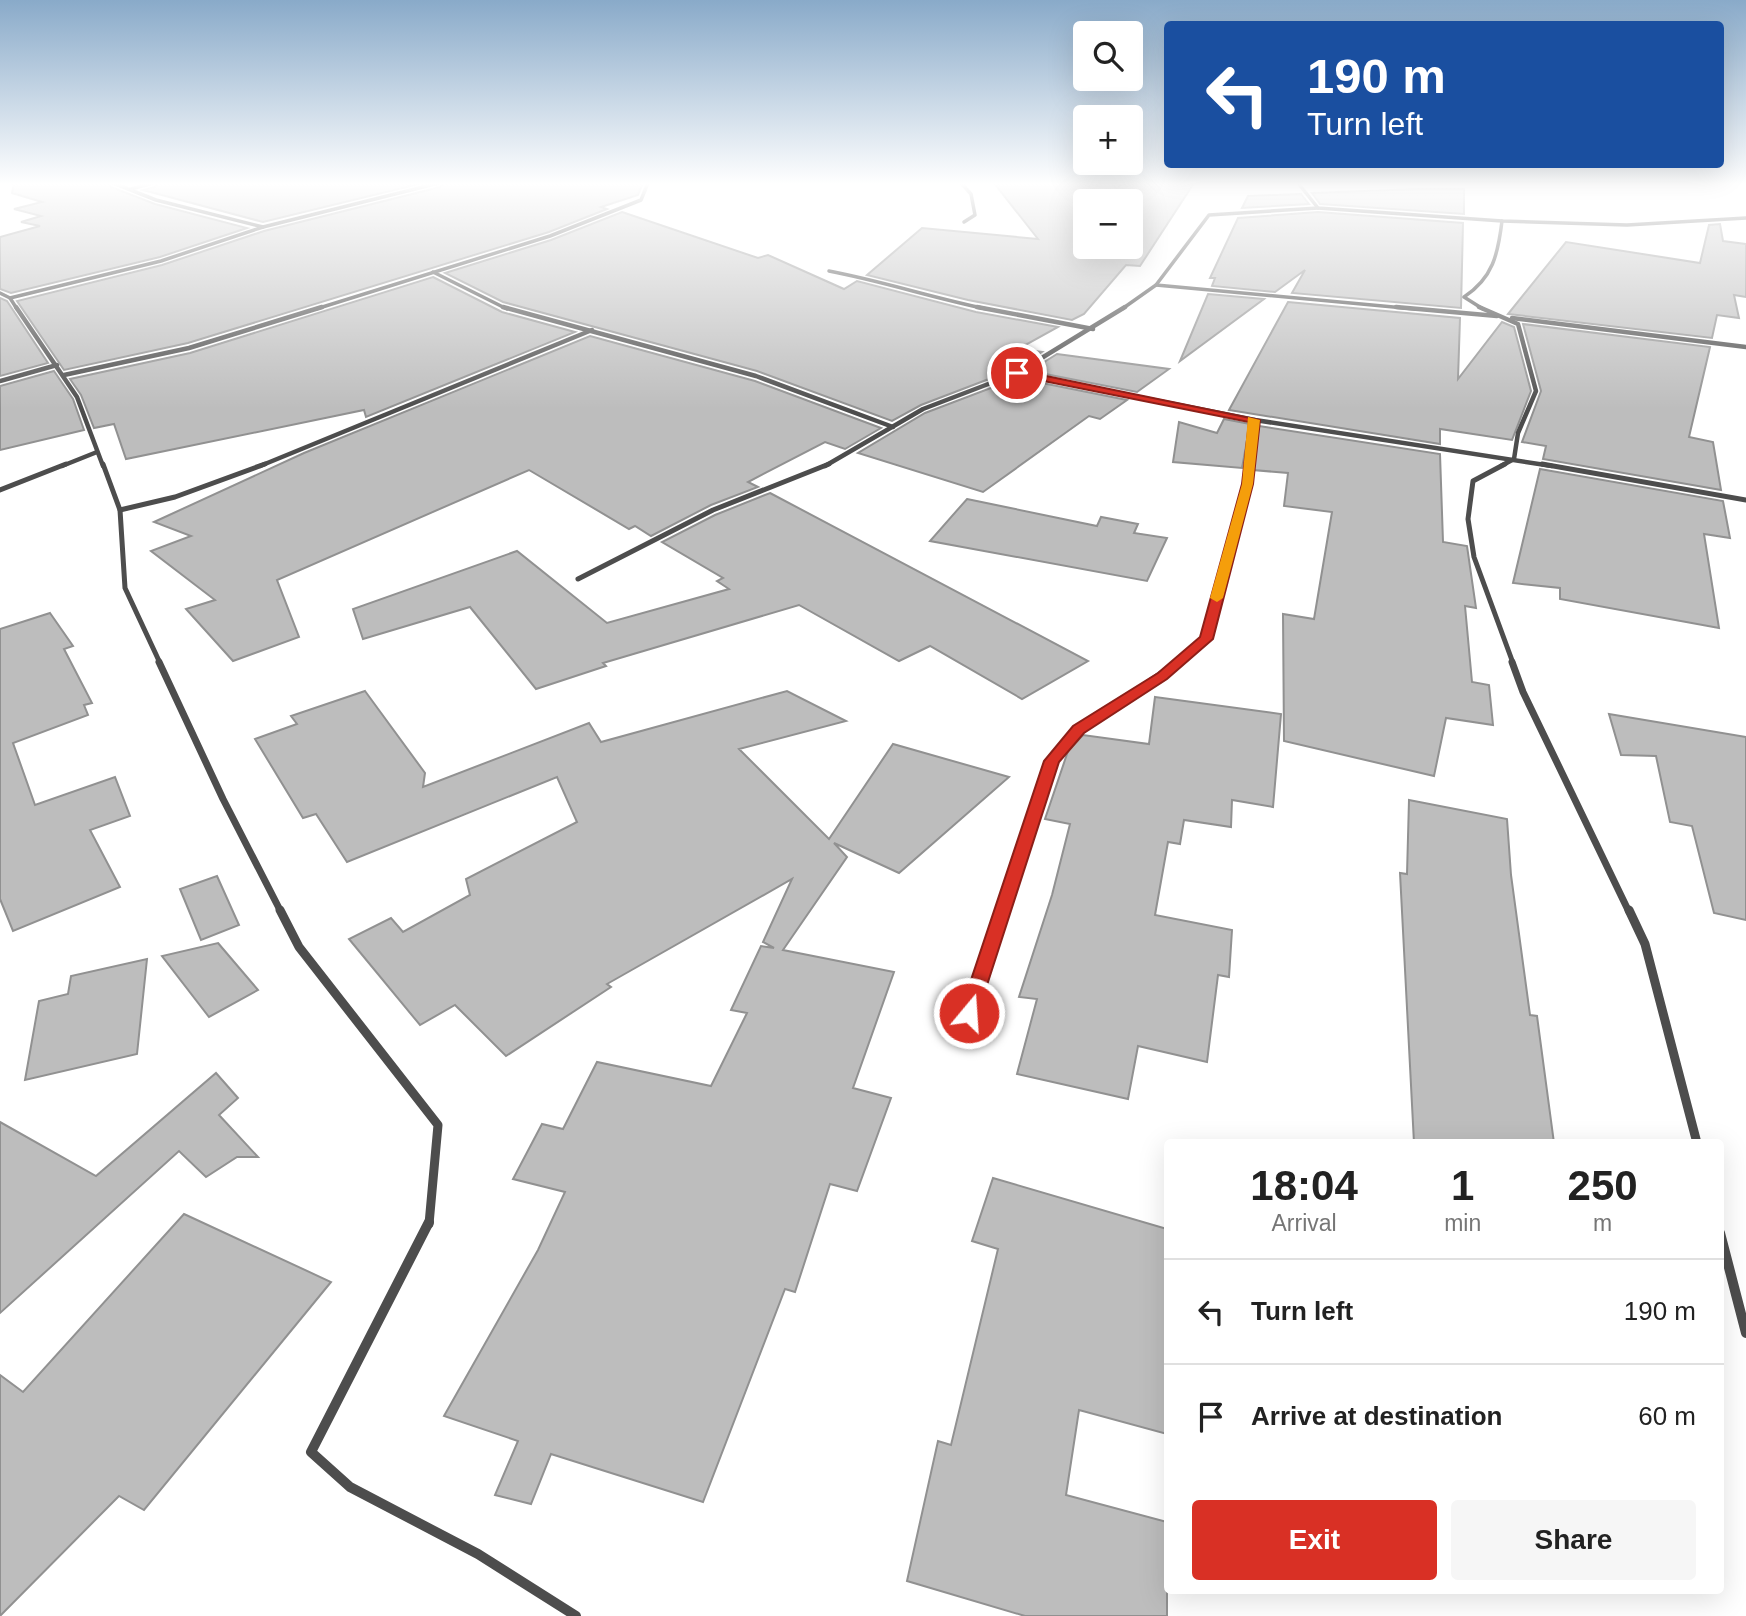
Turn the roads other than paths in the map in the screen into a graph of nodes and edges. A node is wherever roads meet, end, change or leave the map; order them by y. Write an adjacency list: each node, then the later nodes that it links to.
1 (169, 258): 9 (street)
2 (475, 258): 6 (street)
3 (1176, 258): 7 (street)
4 (1497, 258): 10 (street)
5 (829, 271): 11 (street)
6 (433, 272): 12 (street); 16 (street)
7 (1156, 285): 10 (street); 11 (street)
8 (0, 293): 9 (street)
9 (10, 298): 14 (street)
10 (1508, 317): 13 (street); 21 (street)
11 (1093, 329): 15 (street)
12 (592, 331): 19 (street); 24 (street)
13 (1746, 348)
14 (57, 365): 16 (street); 17 (street)
15 (1017, 373): 18 (street); 19 (street)
16 (64, 375): 20 (street)
17 (0, 381)
18 (1255, 420): 21 (street); 26 (street)
19 (893, 427): 25 (street)
20 (97, 452): 22 (street); 24 (street)
21 (1514, 459): 23 (street); 27 (street)
22 (0, 490)
23 (1746, 500)
24 (120, 510): 30 (street)
25 (578, 579)
26 (969, 1013)
27 (1696, 1139)
28 (1724, 1248): 29 (street)
29 (1746, 1333)
30 (576, 1616)

